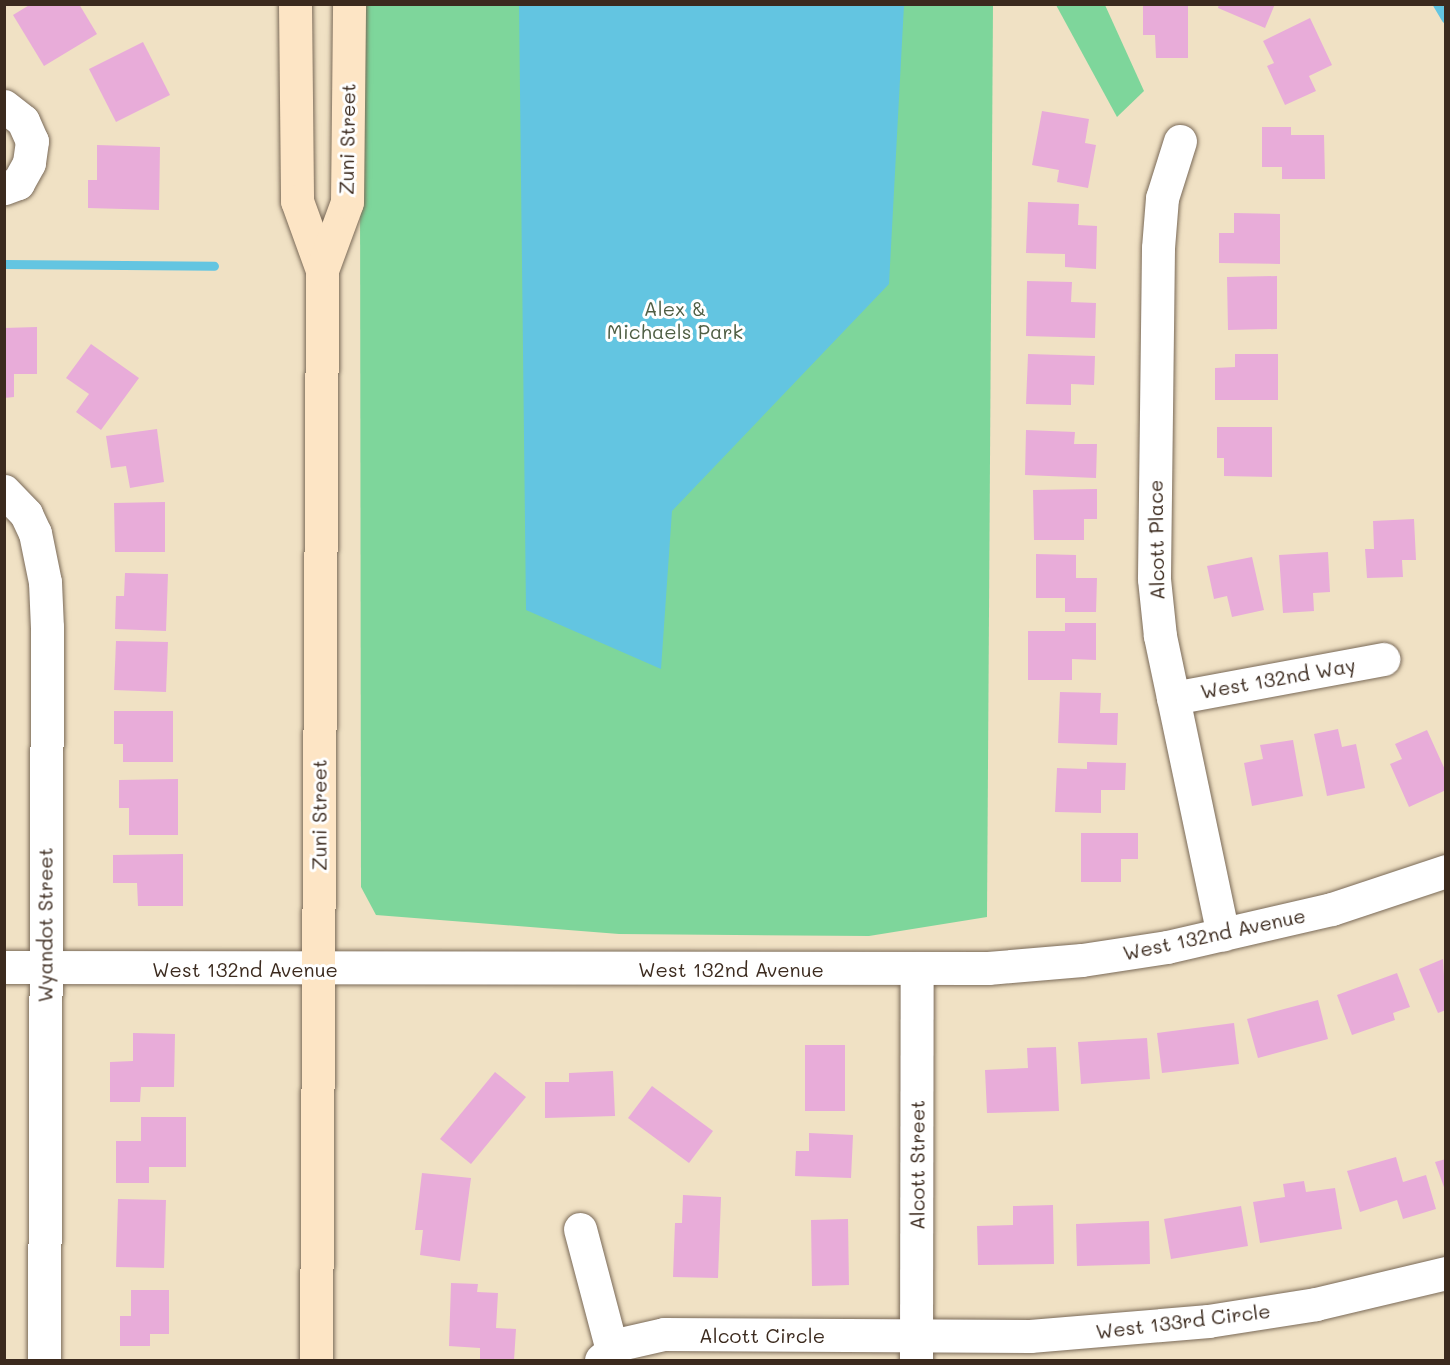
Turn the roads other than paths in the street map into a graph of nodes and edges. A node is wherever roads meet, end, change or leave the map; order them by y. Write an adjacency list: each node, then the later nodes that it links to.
1 (295, 4): 6 (main road, Zuni Street)
2 (349, 4): 6 (main road, Zuni Street)
3 (4, 106): 5 (street)
4 (1180, 141): 9 (street, Alcott Place)
5 (4, 188)
6 (322, 270): 14 (main road, Zuni Street)
7 (8, 495): 13 (street, Wyandot Street)
8 (1383, 659): 9 (street, West 132nd Way)
9 (1173, 698): 11 (street, Alcott Place)
10 (1446, 871): 11 (street, West 132nd Avenue)
11 (1223, 934): 15 (street, West 132nd Avenue)
12 (4, 967): 13 (street, West 132nd Avenue)
13 (45, 967): 14 (street, West 132nd Avenue); 20 (street, Wyandot Street)
14 (318, 969): 15 (street, West 132nd Avenue); 21 (main road, Zuni Street)
15 (917, 969): 18 (street, Alcott Street)
16 (580, 1229): 19 (street, Alcott Circle)
17 (1446, 1273): 18 (street, West 133rd Circle)
18 (916, 1348): 19 (street, Alcott Circle)
19 (606, 1355)
20 (44, 1360)
21 (316, 1360)

